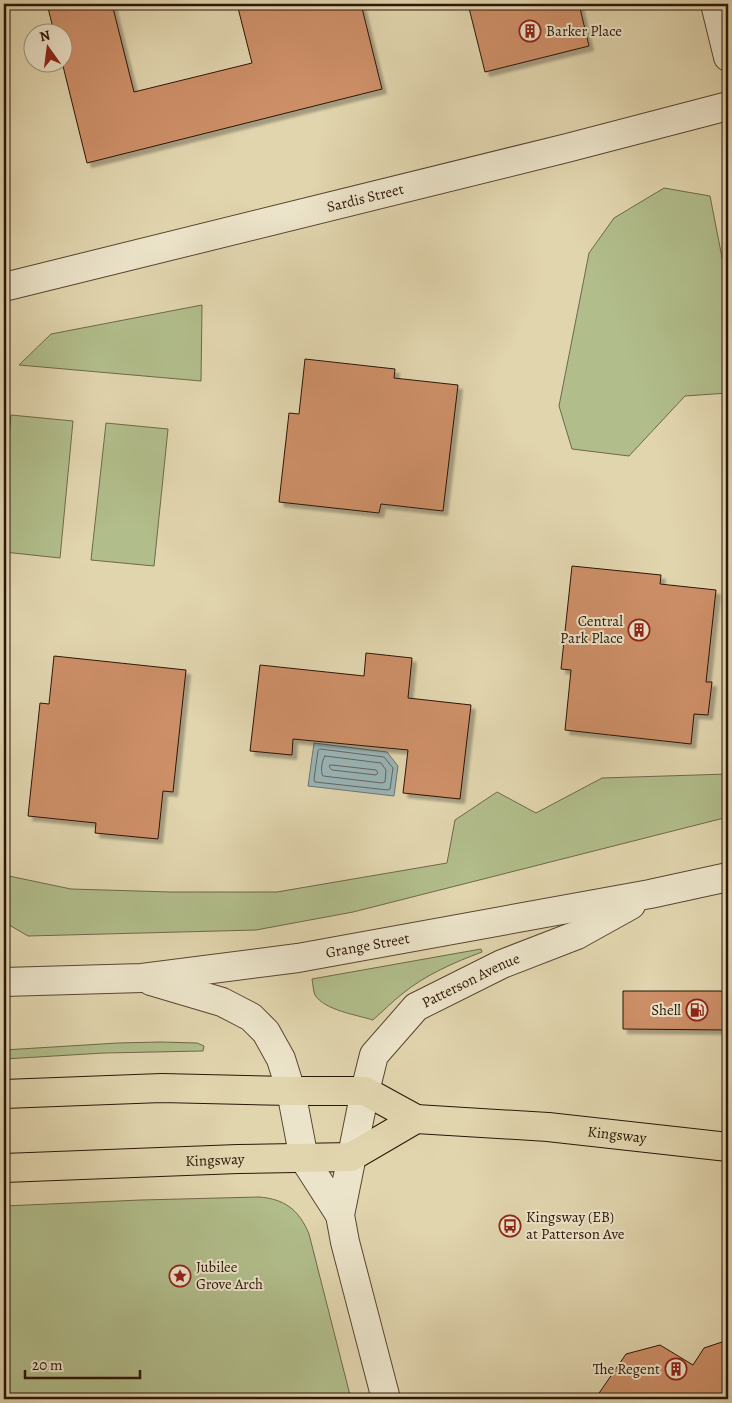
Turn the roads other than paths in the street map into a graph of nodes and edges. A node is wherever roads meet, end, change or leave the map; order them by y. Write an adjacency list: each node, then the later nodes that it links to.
1 (715, 4): 2 (street)
2 (728, 57)
3 (728, 106): 4 (street, Sardis Street)
4 (4, 287)
5 (728, 877): 6 (street, Grange Street)
6 (650, 894): 7 (street, Grange Street); 10 (street, Patterson Avenue)
7 (142, 978): 8 (street, Grange Street); 9 (street, Patterson Avenue)
8 (4, 982)
9 (290, 1091): 10 (main road, Kingsway); 11 (main road, Kingsway); 15 (street, Patterson Avenue)
10 (364, 1091): 12 (main road, Kingsway); 14 (street, Patterson Avenue)
11 (4, 1094)
12 (416, 1120): 13 (main road, Kingsway); 14 (main road, Kingsway)
13 (728, 1147)
14 (351, 1157): 15 (main road, Kingsway); 17 (street, Patterson Avenue)
15 (304, 1159): 16 (main road, Kingsway); 17 (street, Patterson Avenue)
16 (4, 1168)
17 (340, 1215): 18 (street, Patterson Avenue)
18 (386, 1399)

